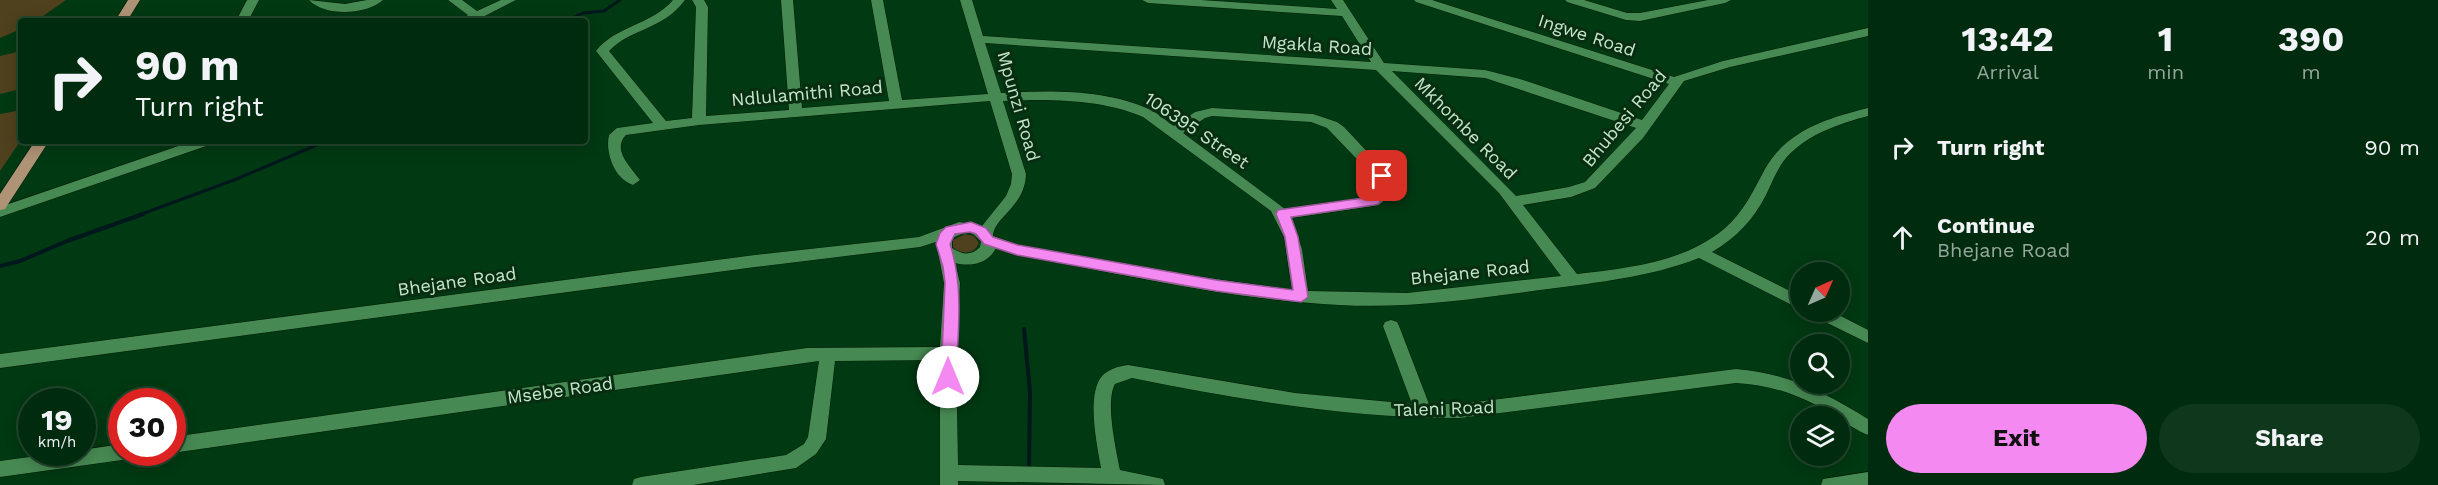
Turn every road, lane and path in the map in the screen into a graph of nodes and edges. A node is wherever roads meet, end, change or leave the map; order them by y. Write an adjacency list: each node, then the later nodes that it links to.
1 (135, 0): 18 (main road)
2 (253, 0): 19 (street)
3 (315, 0): 4 (street)
4 (377, 0)
5 (454, 0): 20 (street)
6 (510, 0): 20 (street)
7 (679, 0): 30 (street)
8 (698, 0): 29 (street)
9 (787, 0): 28 (street)
10 (877, 0): 26 (street)
11 (966, 0): 22 (street, Mpunzi Road)
12 (1148, 0): 17 (street)
13 (1336, 0): 17 (street, Mkhombe Road)
14 (1420, 0): 24 (street, Ingwe Road)
15 (1571, 0): 16 (street)
16 (1725, 0)
17 (1345, 13): 23 (street, Mkhombe Road)
18 (123, 18)
19 (244, 18)
20 (470, 18)
21 (1868, 32): 24 (street, Bhubesi Road)
22 (979, 39): 23 (street, Mgakla Road); 25 (street, Mpunzi Road)
23 (1380, 67): 31 (street, Mgakla Road); 37 (street, Mkhombe Road)
24 (1676, 82): 31 (street, Bhubesi Road)
25 (995, 97): 26 (street, Ndlulamithi Road); 32 (street, 106395 Street); 41 (street, Mpunzi Road)
26 (896, 103): 28 (street, Ndlulamithi Road)
27 (1868, 112): 47 (street, Bhejane Road)
28 (796, 113): 29 (street, Ndlulamithi Road)
29 (699, 120): 30 (street, Ndlulamithi Road)
30 (662, 125): 36 (street, Ndlulamithi Road)
31 (1645, 126): 37 (street, Bhubesi Road)
32 (1174, 132): 40 (street, 106395 Street); 40 (street)
33 (40, 144): 38 (main road)
34 (192, 144): 35 (street)
35 (176, 147): 39 (street)
36 (633, 180)
37 (1514, 201): 48 (street, Mkhombe Road)
38 (0, 205)
39 (0, 212)
40 (1283, 214): 50 (street)
41 (995, 216): 42 (street, Mpunzi Road); 45 (street, Mpunzi Road)
42 (965, 226): 43 (street); 45 (street)
43 (948, 233): 44 (street, Bhejane Road); 46 (street)
44 (920, 242): 46 (street, Bhejane Road); 57 (street, Bhejane Road)
45 (984, 246): 46 (street); 49 (street, Mpunzi Road); 50 (street, Bhejane Road)
46 (945, 250): 49 (street)
47 (1700, 252): 48 (street, Bhejane Road); 51 (street)
48 (1573, 280): 50 (street, Bhejane Road)
49 (952, 283): 56 (street)
50 (1301, 297)
51 (1790, 298)
52 (1839, 322): 54 (street)
53 (1390, 326): 58 (street)
54 (1868, 337)
55 (828, 353): 56 (street, Msebe Road); 60 (street, Msebe Road); 66 (street)
56 (948, 353): 63 (street)
57 (0, 361)
58 (1424, 412): 59 (street, Taleni Road); 65 (street, Taleni Road)
59 (1868, 428)
60 (186, 443)
61 (108, 454): 62 (street)
62 (0, 469)
63 (949, 479): 65 (street)
64 (1868, 480): 68 (street)
65 (1112, 481): 67 (street)
66 (641, 485)
67 (1156, 485)
68 (1830, 485)

